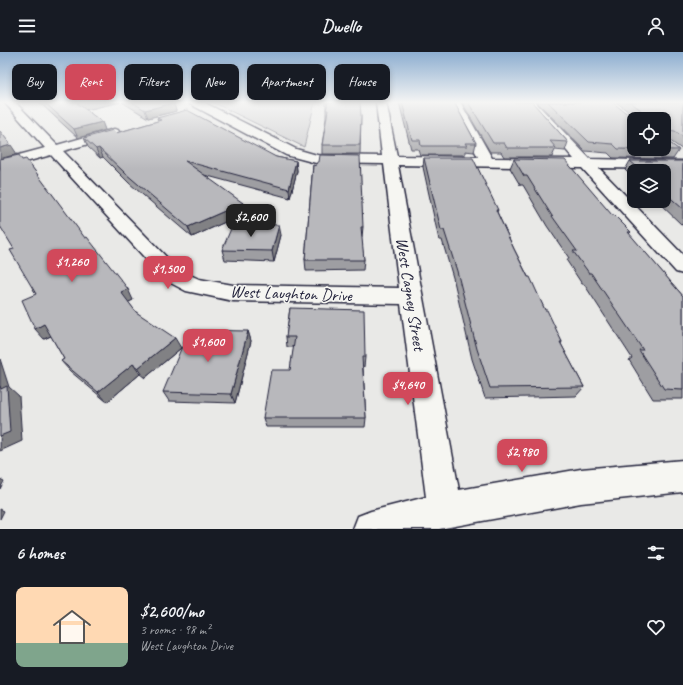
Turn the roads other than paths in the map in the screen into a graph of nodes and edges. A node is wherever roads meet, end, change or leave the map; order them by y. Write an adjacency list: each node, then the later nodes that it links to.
1 (30, 124): 7 (street, West Laughton Drive)
2 (231, 124): 9 (street)
3 (384, 124): 9 (street, West Cagney Street)
4 (467, 124): 10 (street)
5 (549, 124): 11 (street)
6 (130, 129): 7 (street)
7 (54, 150): 12 (street); 14 (street, West Laughton Drive)
8 (681, 159): 11 (street)
9 (390, 161): 10 (street); 14 (street, West Cagney Street)
10 (487, 161): 11 (street)
11 (585, 163): 13 (street)
12 (0, 165)
13 (683, 267)
14 (412, 296): 16 (street, West Cagney Street)
15 (683, 476): 16 (street)
16 (445, 510): 17 (street)
17 (371, 529)

